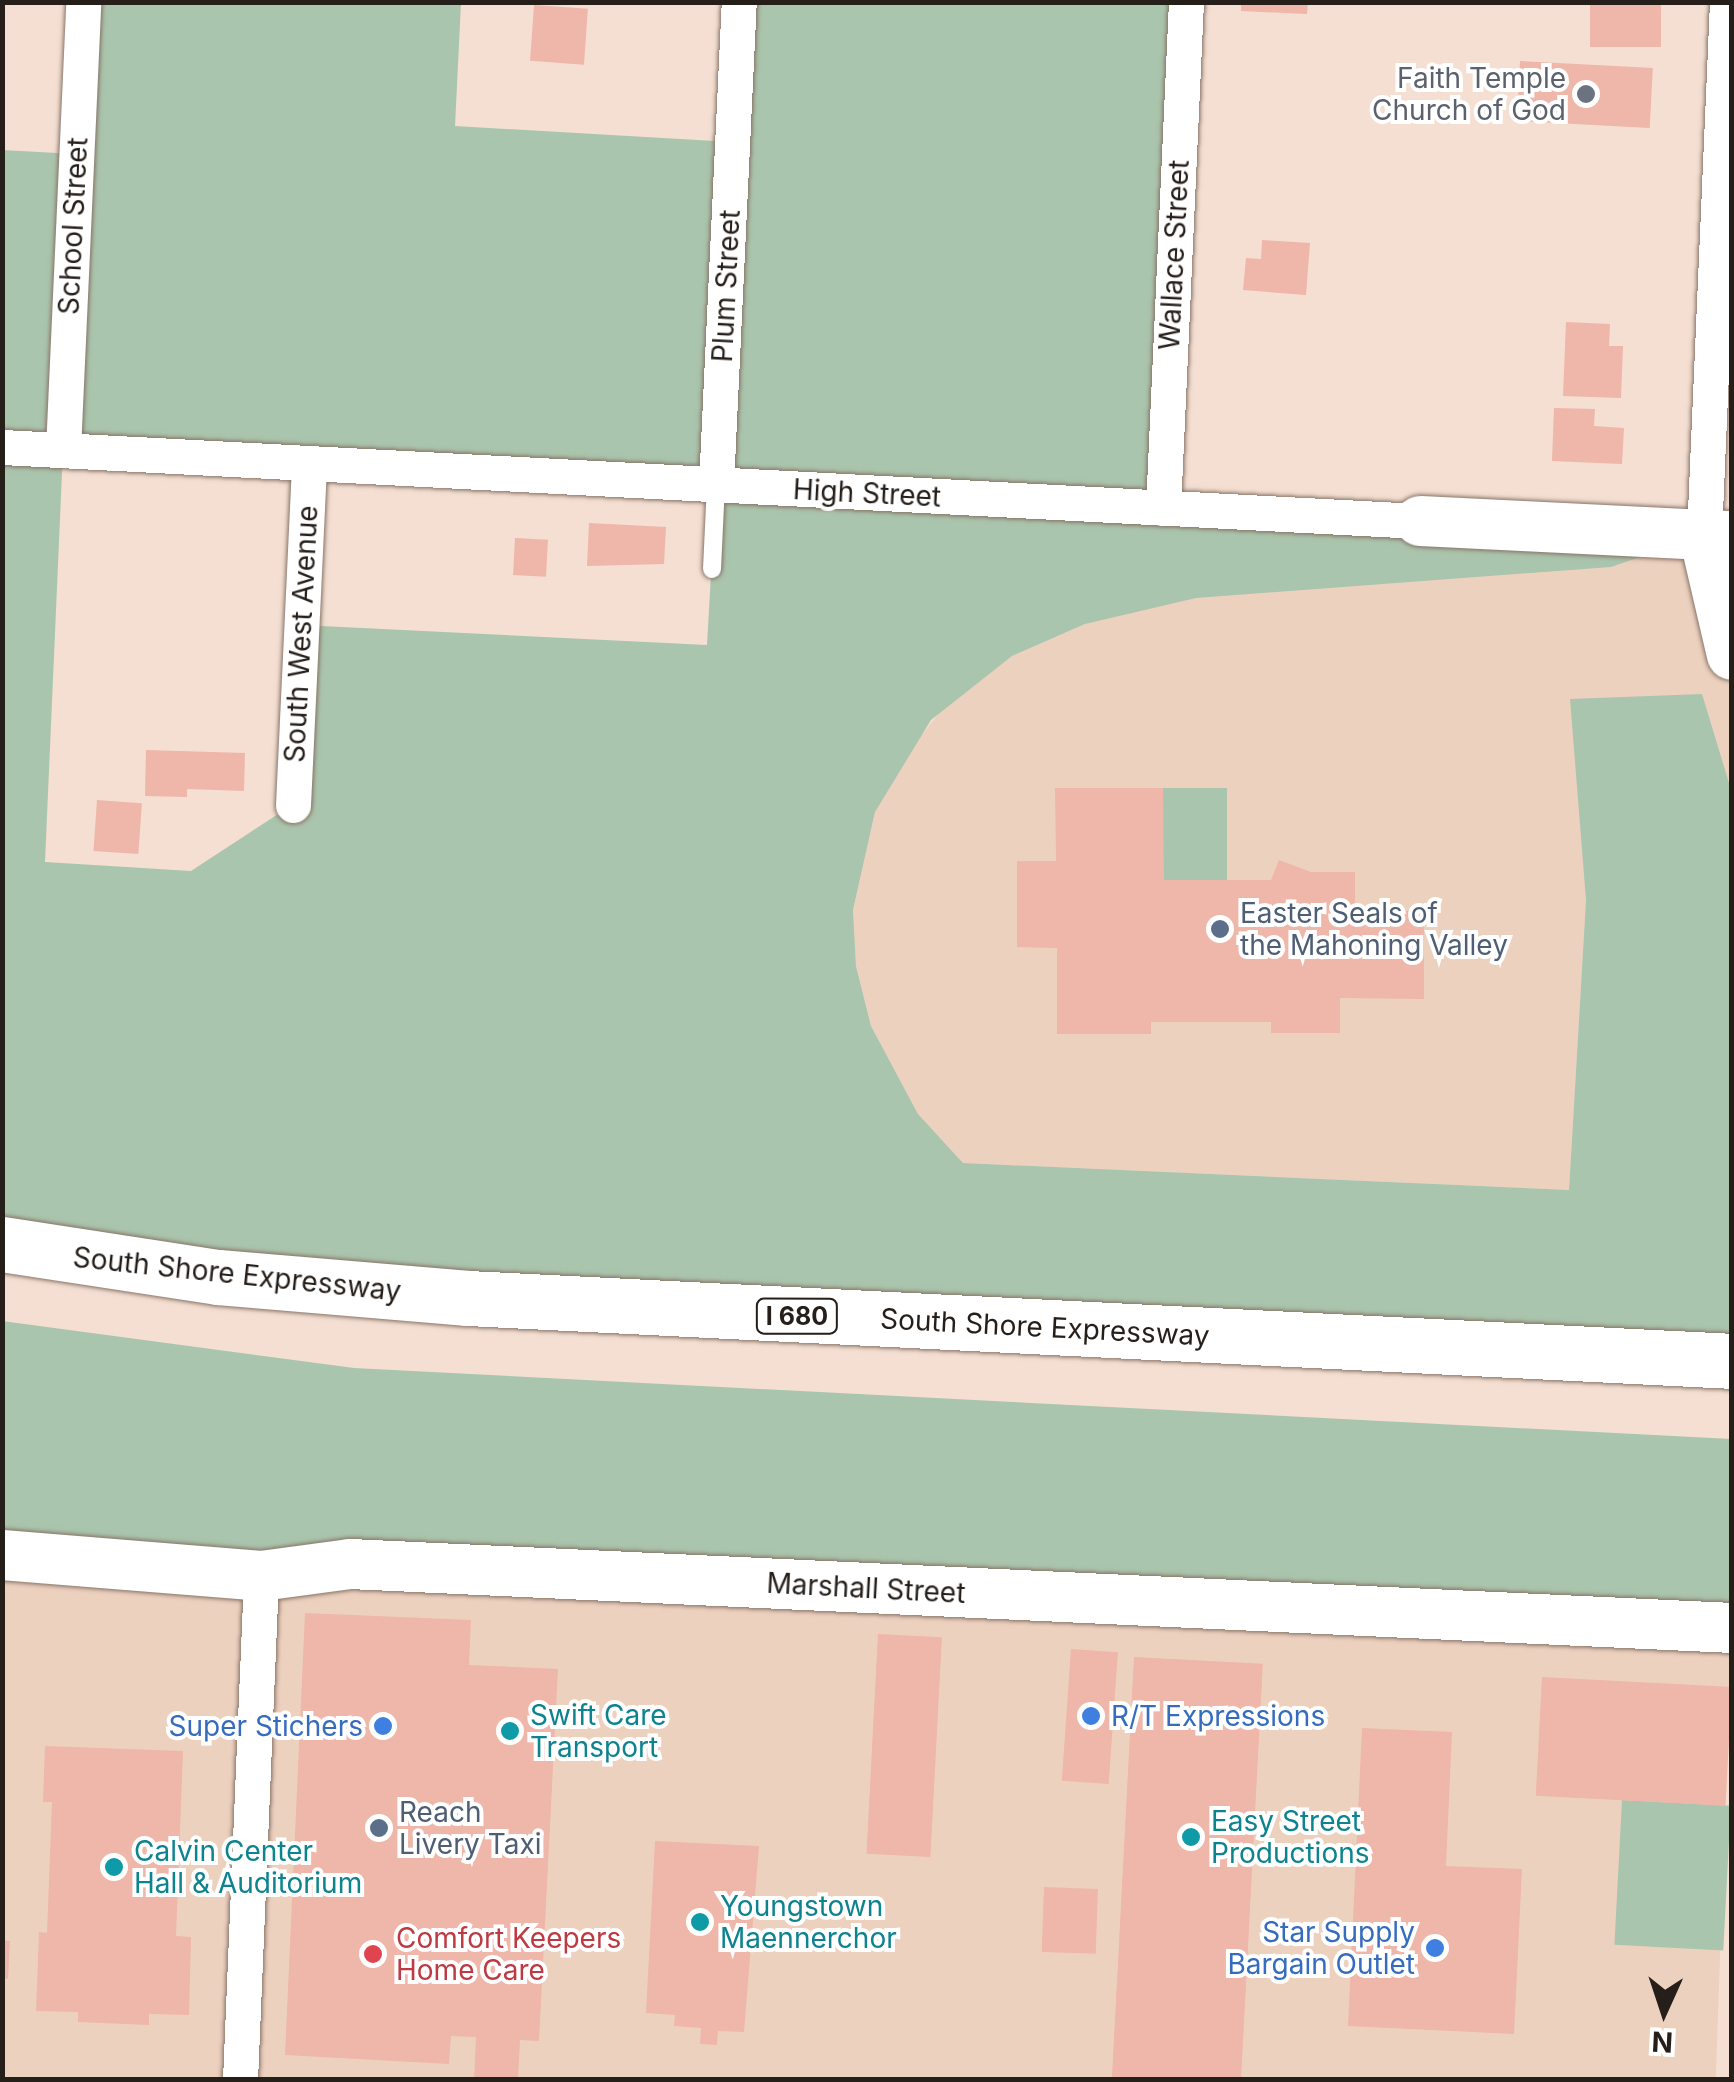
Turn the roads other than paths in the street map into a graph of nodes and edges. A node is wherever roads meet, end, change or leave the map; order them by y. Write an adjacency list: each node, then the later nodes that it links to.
1 (83, 2): 6 (street, School Street)
2 (739, 2): 8 (street, Plum Street)
3 (1186, 2): 9 (street, Wallace Street)
4 (1728, 2): 11 (street)
5 (2, 447): 6 (street, High Street)
6 (63, 450): 7 (street, High Street)
7 (309, 463): 8 (street, High Street); 14 (street, South West Avenue)
8 (716, 485): 9 (street, High Street); 12 (lane, Plum Street)
9 (1162, 508): 10 (street, High Street)
10 (1420, 522): 11 (street, High Street)
11 (1718, 535): 13 (street)
12 (712, 568)
13 (1732, 656)
14 (292, 805)
15 (2, 1244): 16 (highway, South Shore Expressway / I 680)
16 (1732, 1360)
17 (2, 1555): 18 (street, Marshall Street)
18 (262, 1576): 19 (street, Marshall Street); 20 (street)
19 (1732, 1628)
20 (240, 2080)

